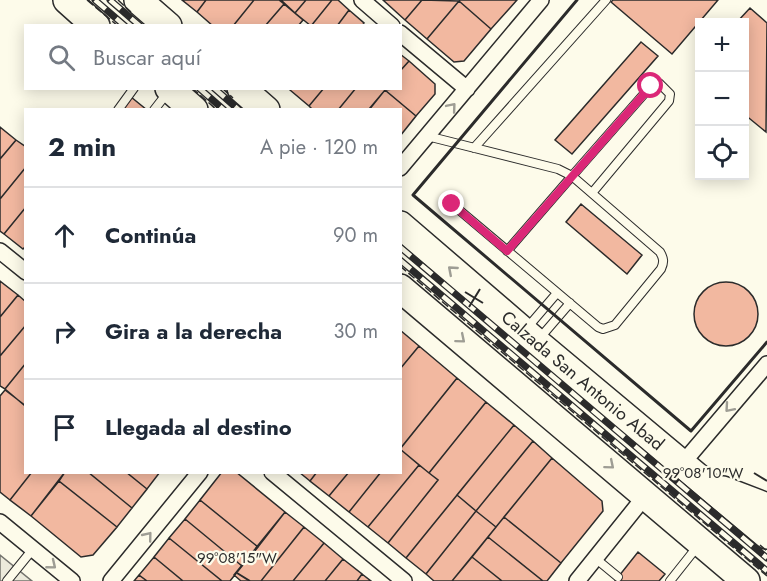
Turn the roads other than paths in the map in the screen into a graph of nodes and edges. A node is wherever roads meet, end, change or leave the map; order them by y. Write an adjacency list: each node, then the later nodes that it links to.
1 (67, 0): 6 (highway)
2 (138, 0): 7 (highway)
3 (362, 0): 8 (street)
4 (542, 0): 10 (street)
5 (606, 0): 18 (lane)
6 (94, 24)
7 (166, 24)
8 (390, 24)
9 (402, 35): 10 (street)
10 (467, 89): 17 (street, one-way to 10)
11 (133, 90): 14 (lane)
12 (243, 90): 16 (highway)
13 (165, 96): 15 (highway)
14 (119, 108)
15 (190, 108)
16 (264, 108)
17 (427, 136): 18 (lane); 19 (street)
18 (474, 148): 20 (lane)
19 (402, 166)
20 (572, 176): 21 (lane); 21 (lane); 25 (lane)
21 (592, 193): 29 (lane)
22 (452, 204): 25 (lane)
23 (402, 227): 30 (highway, Calzada San Antonio Abad, one-way to 23)
24 (0, 251): 26 (street)
25 (507, 251): 28 (lane)
26 (24, 270)
27 (402, 290): 36 (highway, one-way to 36)
28 (557, 292): 29 (lane); 30 (lane)
29 (570, 303): 30 (lane)
30 (530, 337): 32 (highway, Calzada San Antonio Abad)
31 (767, 364): 32 (street, one-way to 32)
32 (682, 464): 35 (highway, Calzada San Antonio Abad)
33 (198, 474): 47 (street, one-way to 33)
34 (274, 474): 48 (street)
35 (705, 483): 37 (highway); 39 (highway, Calzada San Antonio Abad)
36 (646, 495): 40 (highway); 42 (street)
37 (767, 507)
38 (0, 522): 41 (street)
39 (767, 535)
40 (701, 542): 44 (highway); 50 (lane)
41 (33, 549): 45 (lane); 46 (street, one-way to 46)
42 (595, 558): 43 (lane); 49 (street)
43 (618, 577)
44 (740, 578)
45 (7, 581)
46 (72, 581)
47 (111, 581)
48 (404, 581)
49 (577, 581)
50 (669, 581)

